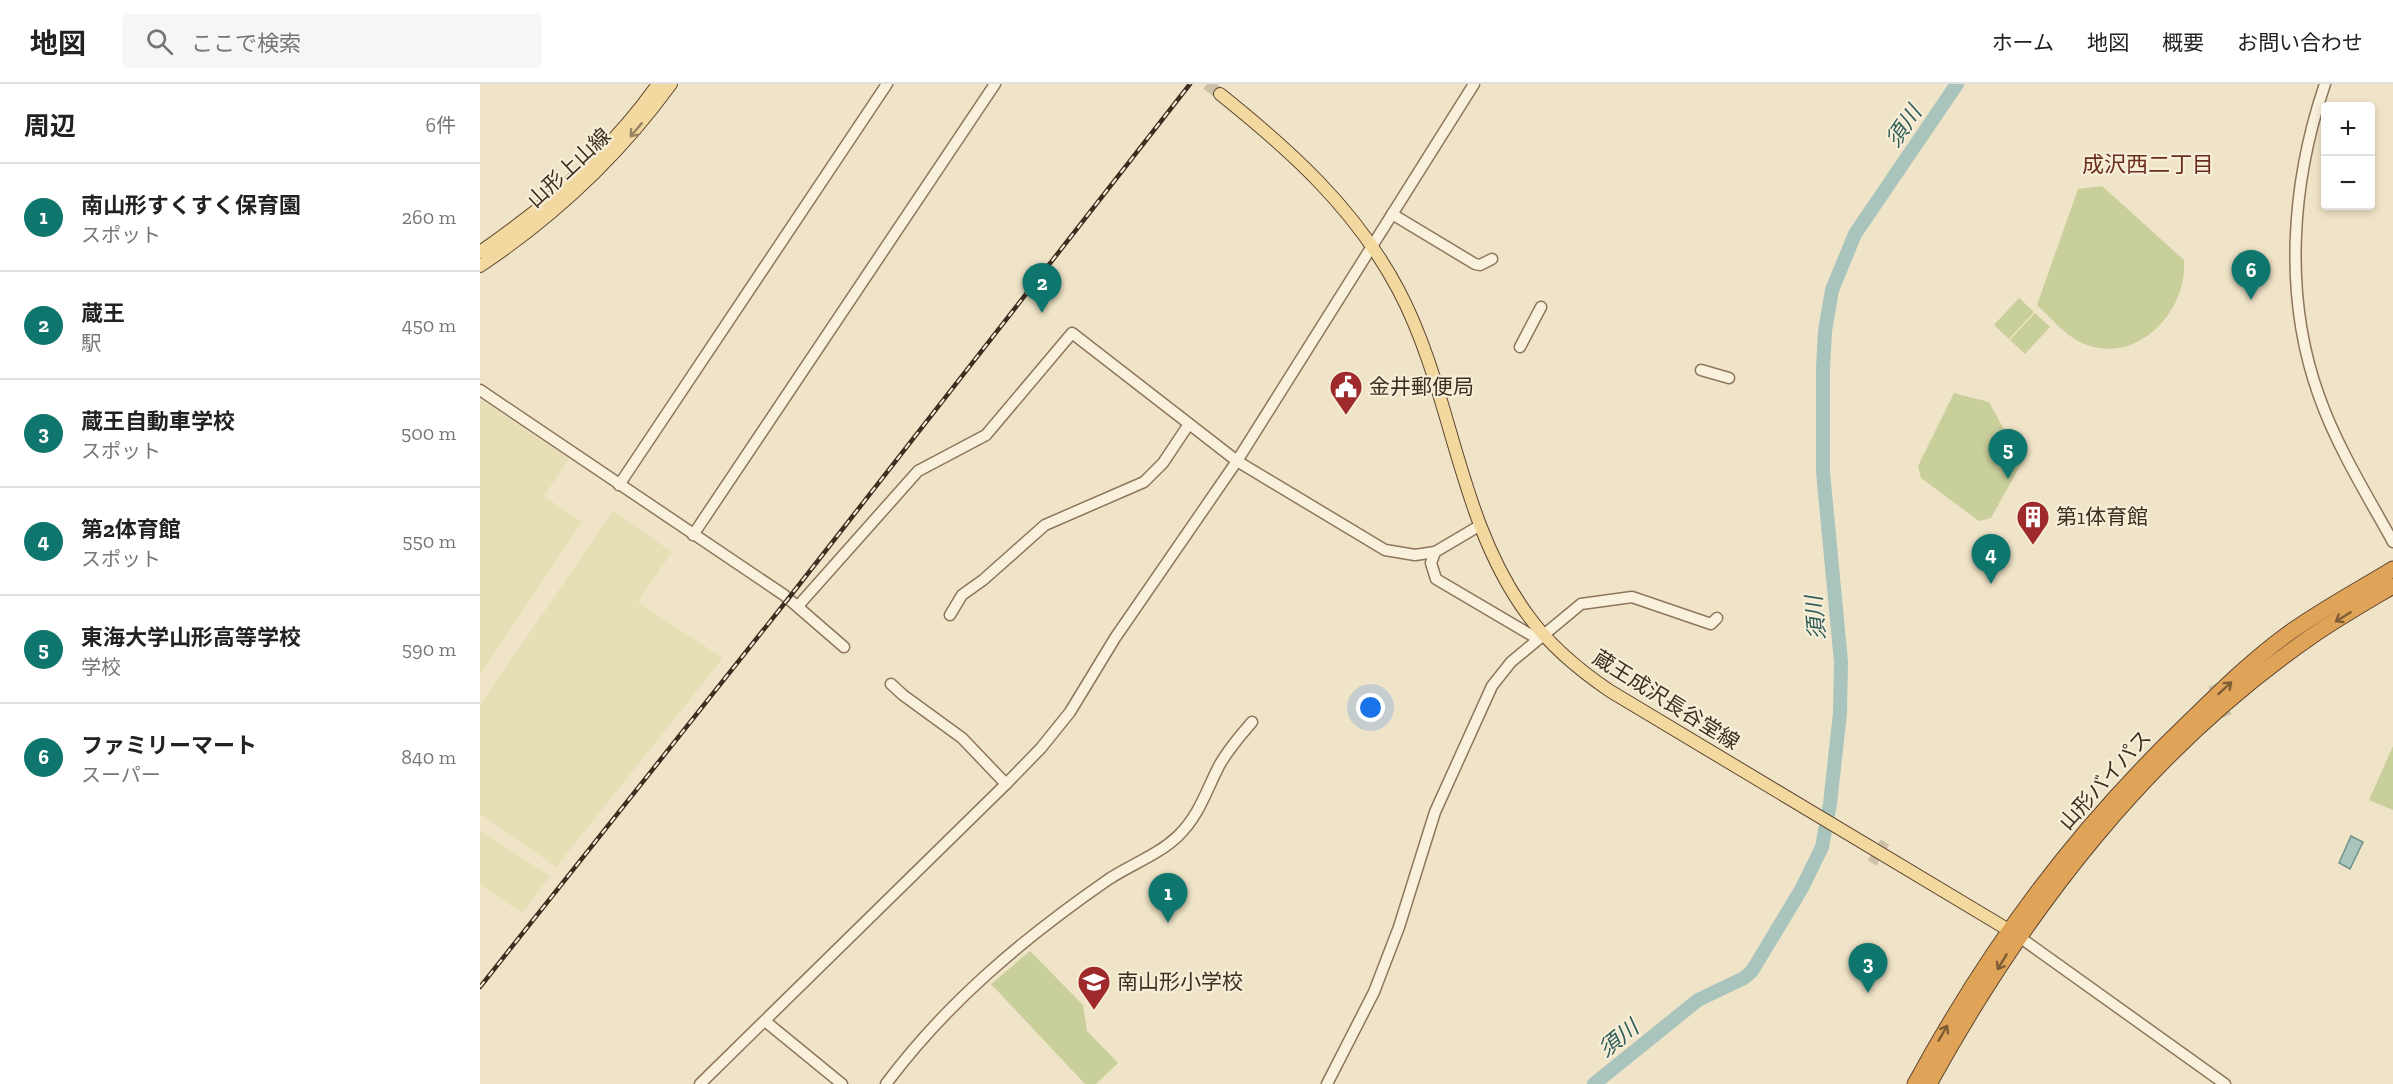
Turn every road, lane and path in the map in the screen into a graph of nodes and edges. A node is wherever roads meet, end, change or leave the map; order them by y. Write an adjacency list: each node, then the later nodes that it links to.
1 (658, 84): 10 (main road, 山形上山線)
2 (671, 84): 12 (main road, 山形上山線, one-way to 12)
3 (887, 84): 20 (street)
4 (995, 84): 22 (street)
5 (1474, 84): 8 (street)
6 (2325, 84): 23 (street)
7 (1220, 94): 9 (main road, 蔵王成沢長谷堂線)
8 (1392, 214): 9 (street); 11 (street)
9 (1371, 245): 19 (street); 21 (main road, 蔵王成沢長谷堂線)
10 (480, 252)
11 (1492, 259)
12 (480, 266)
13 (1541, 308): 14 (street)
14 (1520, 347)
15 (1701, 370): 16 (street)
16 (1729, 378)
17 (480, 390): 20 (street)
18 (1189, 424): 19 (street); 27 (street); 28 (street)
19 (1237, 461): 24 (street); 34 (street)
20 (619, 485): 22 (street)
21 (1479, 526): 24 (street); 30 (main road, 蔵王成沢長谷堂線)
22 (693, 535): 27 (street)
23 (2393, 542)
24 (1435, 552): 30 (street)
25 (2393, 569): 35 (highway, 山形バイパス, one-way to 25)
26 (2393, 585): 35 (highway, 山形バイパス, one-way to 35)
27 (798, 606): 31 (street)
28 (950, 615)
29 (1717, 618): 30 (street)
30 (1541, 636): 35 (main road, 蔵王成沢長谷堂線); 40 (street)
31 (844, 647)
32 (891, 684): 34 (street)
33 (1252, 722): 39 (street)
34 (1006, 784): 36 (street)
35 (2013, 933): 41 (highway, 山形バイパス, one-way to 35); 42 (highway, 山形バイパス, one-way to 42); 43 (street)
36 (765, 1021): 37 (street); 38 (street)
37 (700, 1084)
38 (842, 1084)
39 (886, 1084)
40 (1327, 1084)
41 (1915, 1084)
42 (1929, 1084)
43 (2225, 1084)

